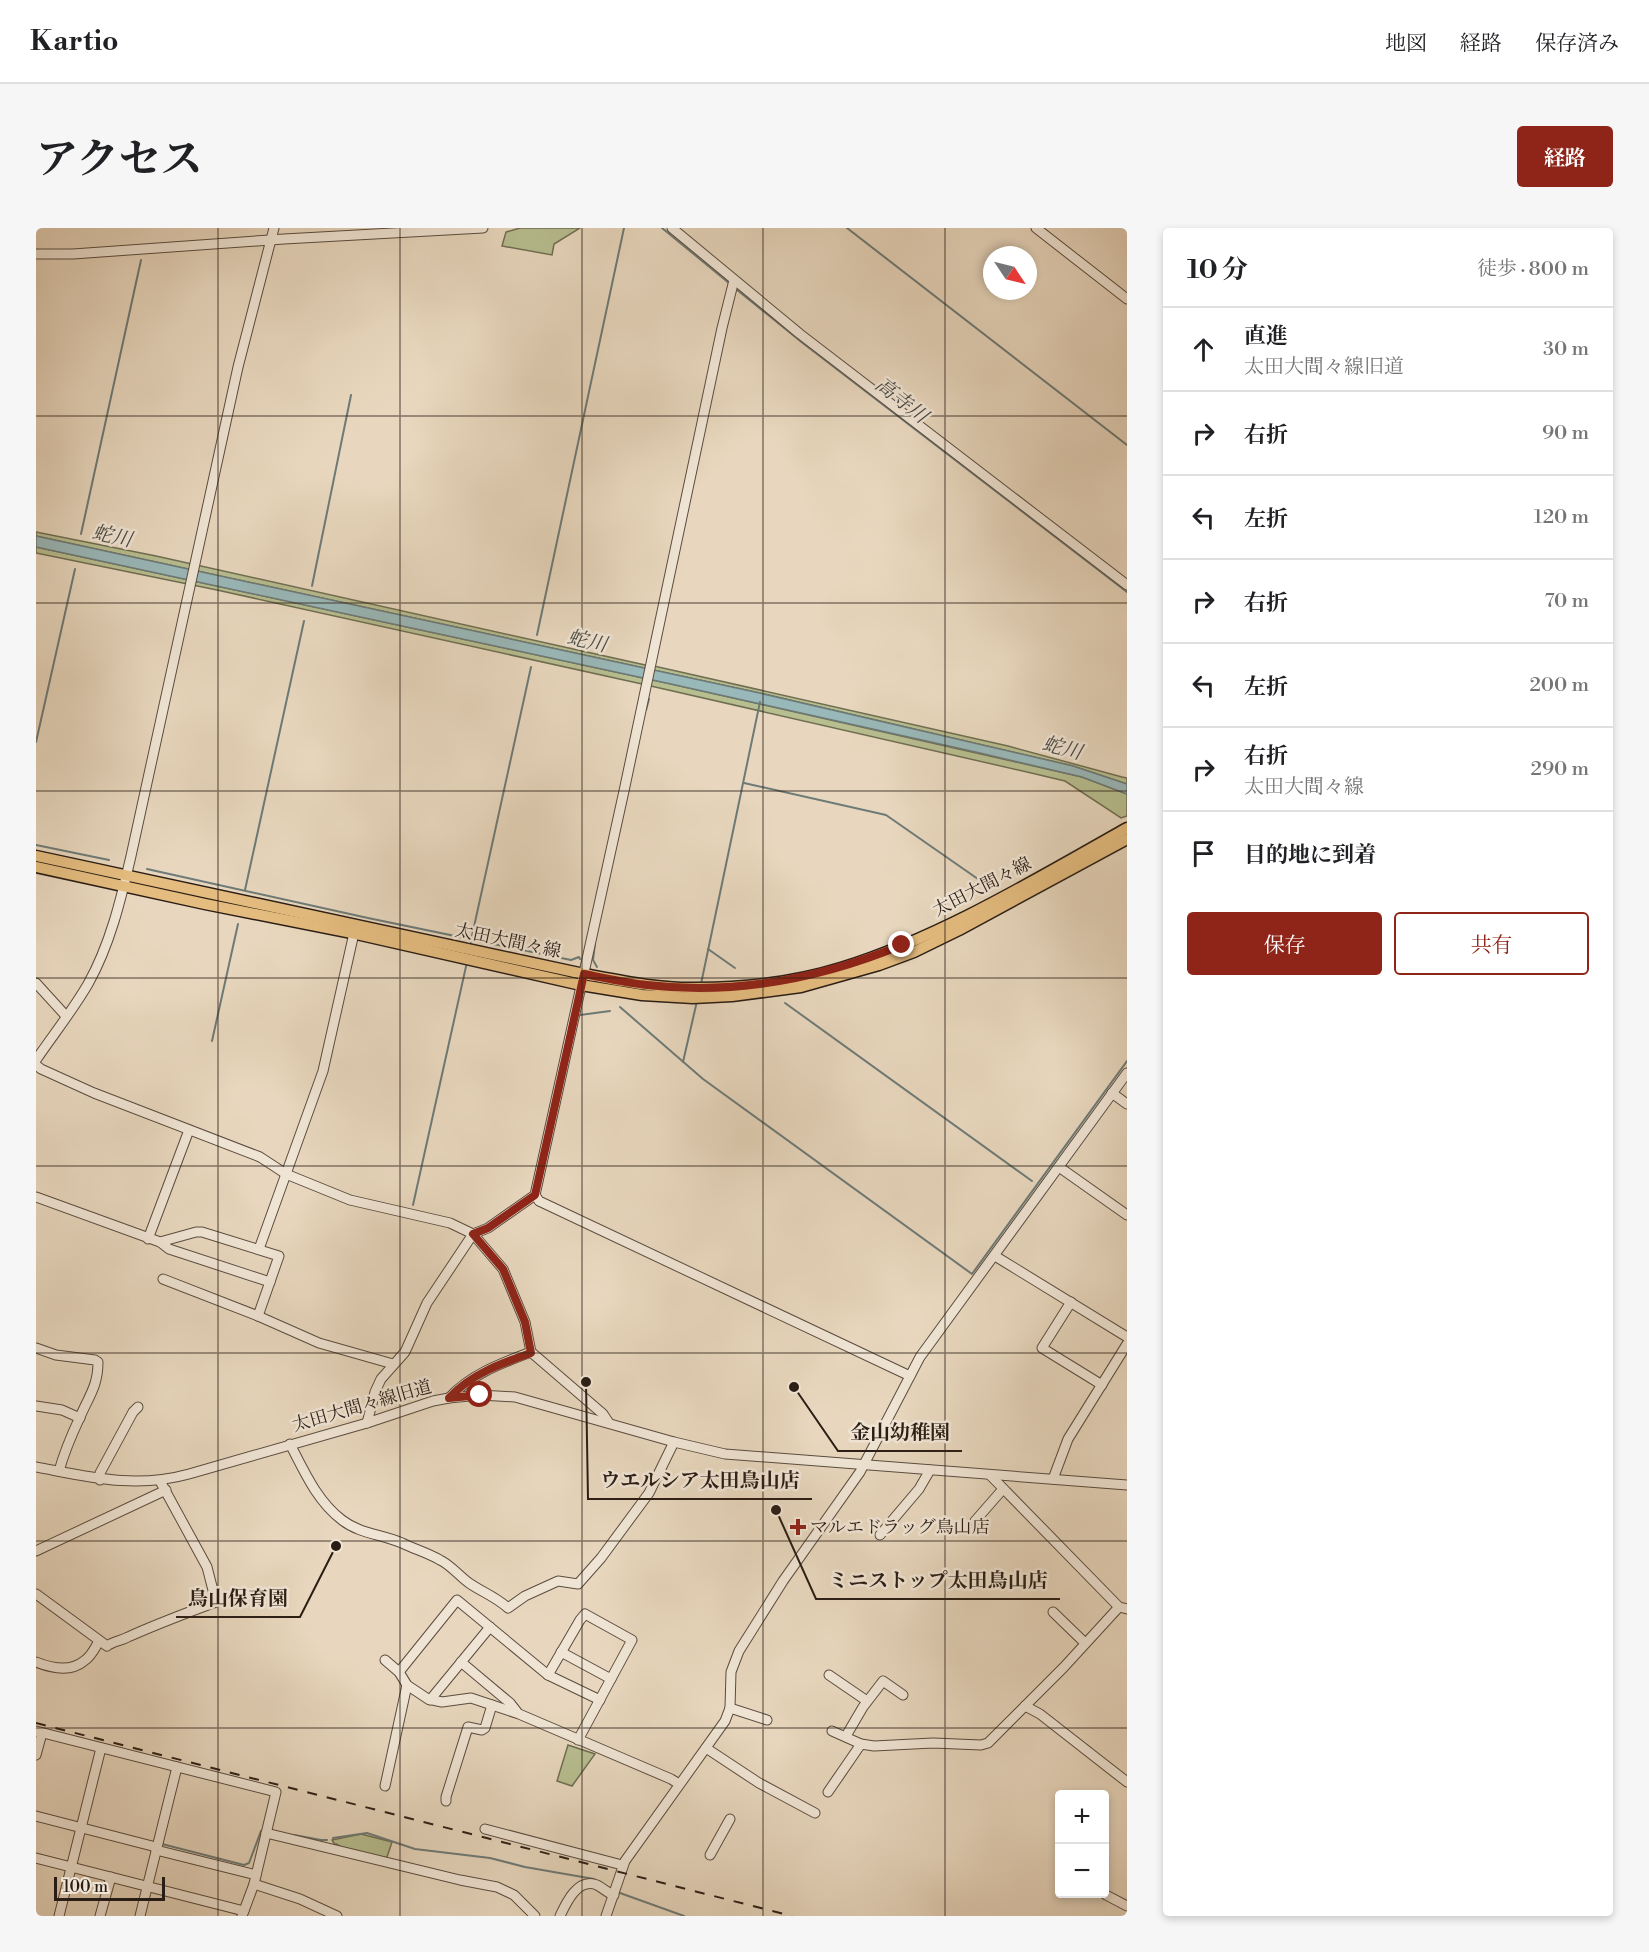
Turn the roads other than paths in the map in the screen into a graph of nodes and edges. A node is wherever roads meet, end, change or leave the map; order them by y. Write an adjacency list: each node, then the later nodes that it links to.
1 (274, 228): 5 (street)
2 (483, 228): 5 (street)
3 (672, 228): 7 (street)
4 (1036, 228): 8 (street)
5 (270, 241): 6 (street); 14 (street)
6 (36, 254)
7 (734, 280): 9 (street); 17 (street)
8 (1127, 298)
9 (1127, 585)
10 (1127, 828): 17 (main road, 太田大間々線)
11 (1127, 839): 17 (main road, 太田大間々線)
12 (36, 856): 14 (main road, 太田大間々線)
13 (36, 867): 15 (main road, 太田大間々線)
14 (126, 875): 15 (street); 17 (main road, 太田大間々線)
15 (123, 886): 16 (main road, 太田大間々線); 19 (street)
16 (354, 933): 17 (main road, 太田大間々線); 27 (street)
17 (583, 980): 28 (street)
18 (36, 983): 19 (street)
19 (66, 1016): 20 (street)
20 (36, 1060)
21 (36, 1065): 25 (street)
22 (1127, 1073): 23 (street)
23 (1112, 1093): 24 (street); 26 (street)
24 (1127, 1104)
25 (189, 1130): 27 (street); 32 (street)
26 (1059, 1167): 30 (street); 35 (street)
27 (286, 1174): 31 (street); 34 (street)
28 (535, 1195): 31 (street); 45 (street)
29 (36, 1197): 32 (street)
30 (1127, 1215)
31 (473, 1234): 43 (street); 44 (street)
32 (148, 1239): 33 (street)
33 (160, 1242): 34 (street); 37 (street)
34 (259, 1249): 37 (street)
35 (995, 1256): 38 (street); 45 (street)
36 (163, 1278): 39 (street)
37 (270, 1282): 39 (street)
38 (1071, 1302): 40 (street); 46 (street)
39 (258, 1316): 44 (street)
40 (1127, 1336)
41 (1127, 1344): 46 (street)
42 (36, 1348): 50 (street)
43 (531, 1353): 47 (street); 52 (street)
44 (393, 1364): 51 (street)
45 (910, 1376): 55 (street)
46 (1102, 1385): 60 (street)
47 (449, 1398): 51 (street, 太田大間々線旧道); 52 (street, 太田大間々線旧道)
48 (36, 1406): 50 (street)
49 (138, 1407): 61 (street)
50 (80, 1418): 58 (street)
51 (367, 1423): 54 (street, 太田大間々線旧道)
52 (609, 1423): 53 (street, 太田大間々線旧道)
53 (674, 1442): 54 (street); 55 (street, 太田大間々線旧道)
54 (290, 1444): 62 (street, 太田大間々線旧道)
55 (864, 1465): 57 (street, 太田大間々線旧道); 90 (street)
56 (36, 1467): 58 (street, 太田大間々線旧道)
57 (930, 1470): 59 (street, 太田大間々線旧道); 67 (street)
58 (59, 1471): 61 (street, 太田大間々線旧道)
59 (990, 1476): 60 (street, 太田大間々線旧道); 64 (street)
60 (1053, 1479): 63 (street, 太田大間々線旧道)
61 (100, 1480): 62 (street, 太田大間々線旧道)
62 (160, 1481): 65 (street)
63 (1127, 1485)
64 (1003, 1489): 66 (street); 70 (street)
65 (166, 1490): 68 (street); 73 (street)
66 (975, 1521)
67 (880, 1535)
68 (36, 1551)
69 (36, 1594): 73 (street)
70 (1124, 1609): 74 (street)
71 (1053, 1612): 74 (street)
72 (490, 1627): 78 (street); 79 (street); 81 (street)
73 (99, 1641): 77 (street)
74 (1085, 1643): 89 (street)
75 (561, 1652): 81 (street); 82 (street); 82 (street)
76 (385, 1660): 79 (street)
77 (36, 1662)
78 (461, 1662): 85 (street); 91 (street)
79 (399, 1672): 83 (street)
80 (829, 1675): 87 (street)
81 (548, 1676): 86 (street)
82 (611, 1679): 86 (street)
83 (407, 1685): 85 (street); 104 (street)
84 (903, 1695): 87 (street)
85 (430, 1700): 88 (street)
86 (600, 1700): 96 (street)
87 (867, 1701): 95 (street)
88 (492, 1704): 91 (street); 106 (street)
89 (1025, 1706): 97 (street); 102 (street)
90 (730, 1708): 92 (street); 99 (street)
91 (519, 1714): 96 (street)
92 (767, 1720)
93 (832, 1731): 95 (street)
94 (39, 1732): 98 (street); 100 (street)
95 (846, 1736): 97 (street)
96 (578, 1740): 103 (street)
97 (861, 1744): 105 (street)
98 (101, 1748): 101 (street); 110 (street)
99 (706, 1748): 103 (street); 107 (street)
100 (36, 1755)
101 (177, 1767): 112 (street); 113 (street)
102 (1127, 1782)
103 (679, 1784): 116 (street)
104 (385, 1786)
105 (828, 1792)
106 (446, 1802)
107 (815, 1813)
108 (36, 1816): 110 (street)
109 (730, 1819): 114 (street)
110 (81, 1828): 113 (street); 117 (street)
111 (485, 1829): 116 (street)
112 (266, 1833): 119 (street); 129 (street)
113 (156, 1849): 119 (street); 120 (street)
114 (710, 1855)
115 (36, 1858): 117 (street)
116 (622, 1865): 121 (street)
117 (72, 1867): 118 (street); 125 (street)
118 (111, 1876): 120 (street); 126 (street)
119 (255, 1880): 124 (street); 128 (street)
120 (147, 1886): 124 (street); 127 (street)
121 (614, 1895): 130 (street); 131 (street)
122 (1109, 1897): 123 (street)
123 (1127, 1906)
124 (243, 1913)
125 (59, 1916)
126 (100, 1916)
127 (140, 1916)
128 (337, 1916)
129 (535, 1916)
130 (560, 1916)
131 (606, 1916)

